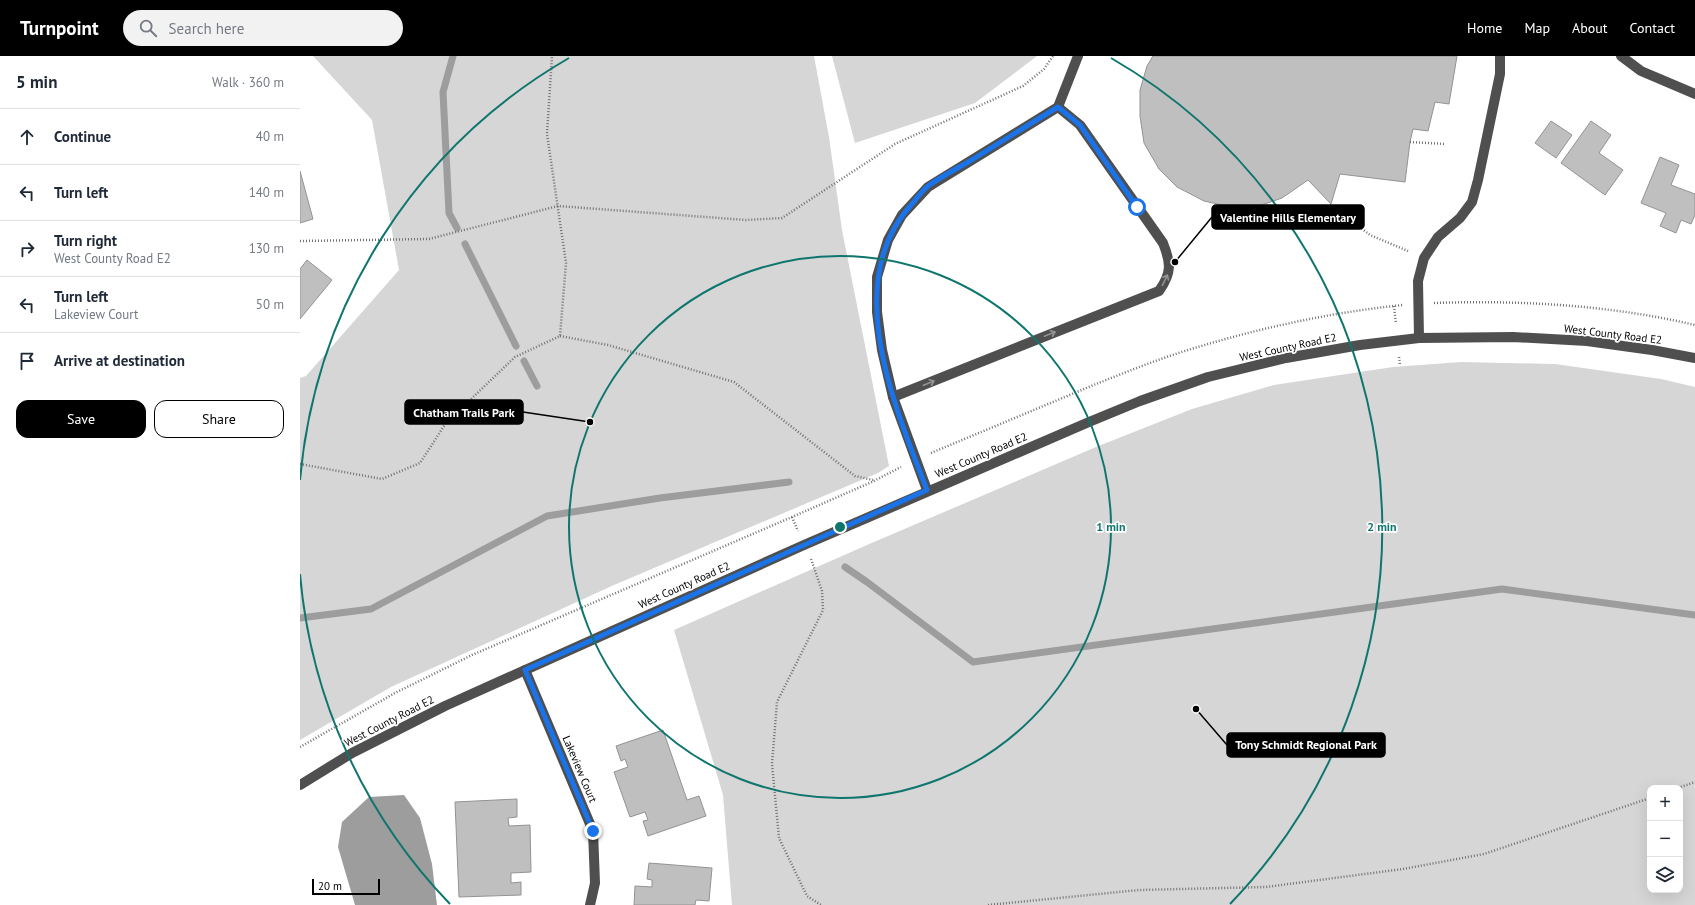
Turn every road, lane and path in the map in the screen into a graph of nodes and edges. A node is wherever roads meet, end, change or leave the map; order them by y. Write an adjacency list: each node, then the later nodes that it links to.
1 (552, 56): 10 (path)
2 (1053, 56): 10 (path)
3 (1078, 56): 7 (street)
4 (1500, 56): 18 (street)
5 (1621, 56): 6 (street)
6 (1695, 94)
7 (1058, 107): 20 (street); 20 (street, one-way to 7)
8 (1410, 142): 9 (path)
9 (1445, 144)
10 (558, 206): 12 (path); 17 (path)
11 (1338, 210): 13 (path)
12 (300, 241)
13 (1408, 251)
14 (1445, 303): 16 (path)
15 (1394, 306): 21 (path)
16 (1695, 325)
17 (560, 336): 22 (path); 24 (path)
18 (1419, 338): 19 (street, West County Road E2); 25 (street, West County Road E2)
19 (1695, 358)
20 (893, 397): 25 (street)
21 (944, 447)
22 (300, 464)
23 (892, 471): 24 (path)
24 (874, 481): 28 (path)
25 (927, 490): 27 (street, West County Road E2)
26 (814, 567): 34 (path)
27 (525, 670): 30 (street, West County Road E2); 33 (street, Lakeview Court)
28 (300, 747)
29 (1695, 782): 31 (path)
30 (300, 785)
31 (1683, 786)
32 (1647, 799): 35 (path)
33 (590, 905)
34 (821, 905)
35 (988, 905)

